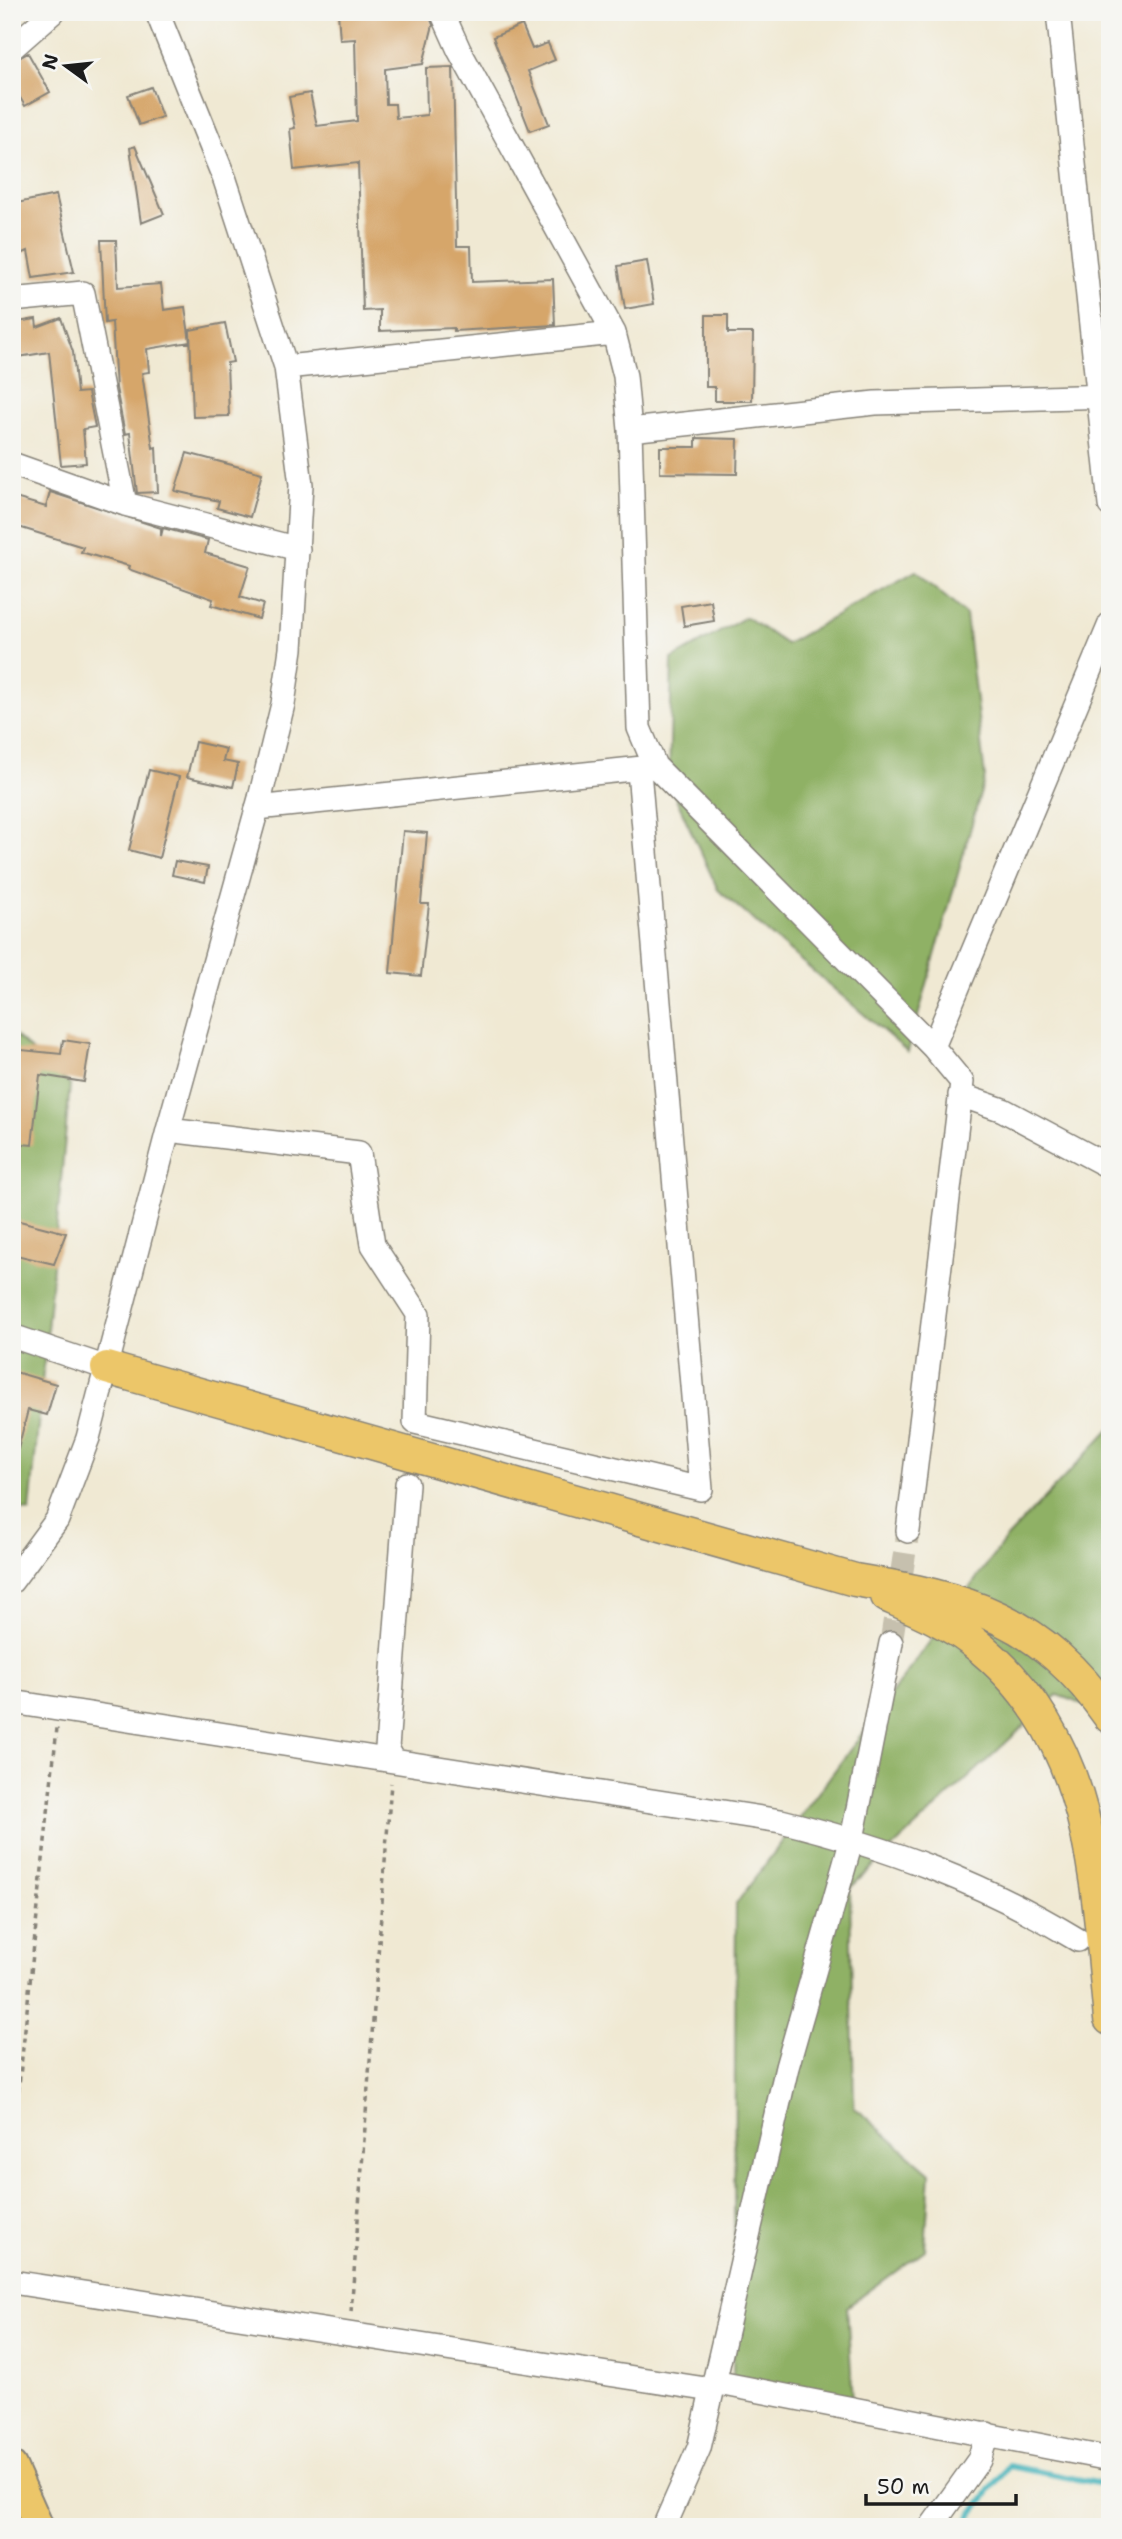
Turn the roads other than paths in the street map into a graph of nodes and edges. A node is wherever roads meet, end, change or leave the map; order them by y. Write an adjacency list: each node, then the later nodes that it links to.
1 (53, 12): 5 (street)
2 (157, 12): 8 (street)
3 (443, 12): 7 (street)
4 (1058, 12): 9 (street)
5 (12, 48)
6 (12, 300): 12 (street)
7 (614, 333): 8 (street); 10 (street)
8 (286, 367): 14 (street)
9 (1104, 397): 10 (street); 13 (street)
10 (630, 430): 16 (street)
11 (12, 464): 12 (street)
12 (125, 504): 14 (street)
13 (1110, 505)
14 (298, 549): 17 (street)
15 (1110, 624): 18 (street)
16 (647, 768): 17 (street); 18 (street); 20 (street)
17 (257, 808): 20 (street)
18 (933, 1047): 19 (street)
19 (960, 1095): 21 (street); 25 (street)
20 (168, 1130): 23 (street)
21 (1110, 1167)
22 (12, 1336): 23 (street)
23 (107, 1368): 26 (highway); 27 (street)
24 (407, 1484): 31 (street)
25 (908, 1531)
26 (855, 1580): 30 (highway); 34 (highway)
27 (12, 1581)
28 (891, 1643): 32 (street)
29 (12, 1702): 31 (street)
30 (1110, 1717)
31 (393, 1759): 32 (street)
32 (852, 1839): 33 (street); 36 (street)
33 (1078, 1940)
34 (1110, 2019)
35 (12, 2282): 36 (street)
36 (713, 2386): 37 (street); 41 (street)
37 (987, 2434): 38 (street); 42 (street)
38 (1110, 2459)
39 (12, 2466): 40 (main road)
40 (39, 2527)
41 (664, 2527)
42 (931, 2527)

